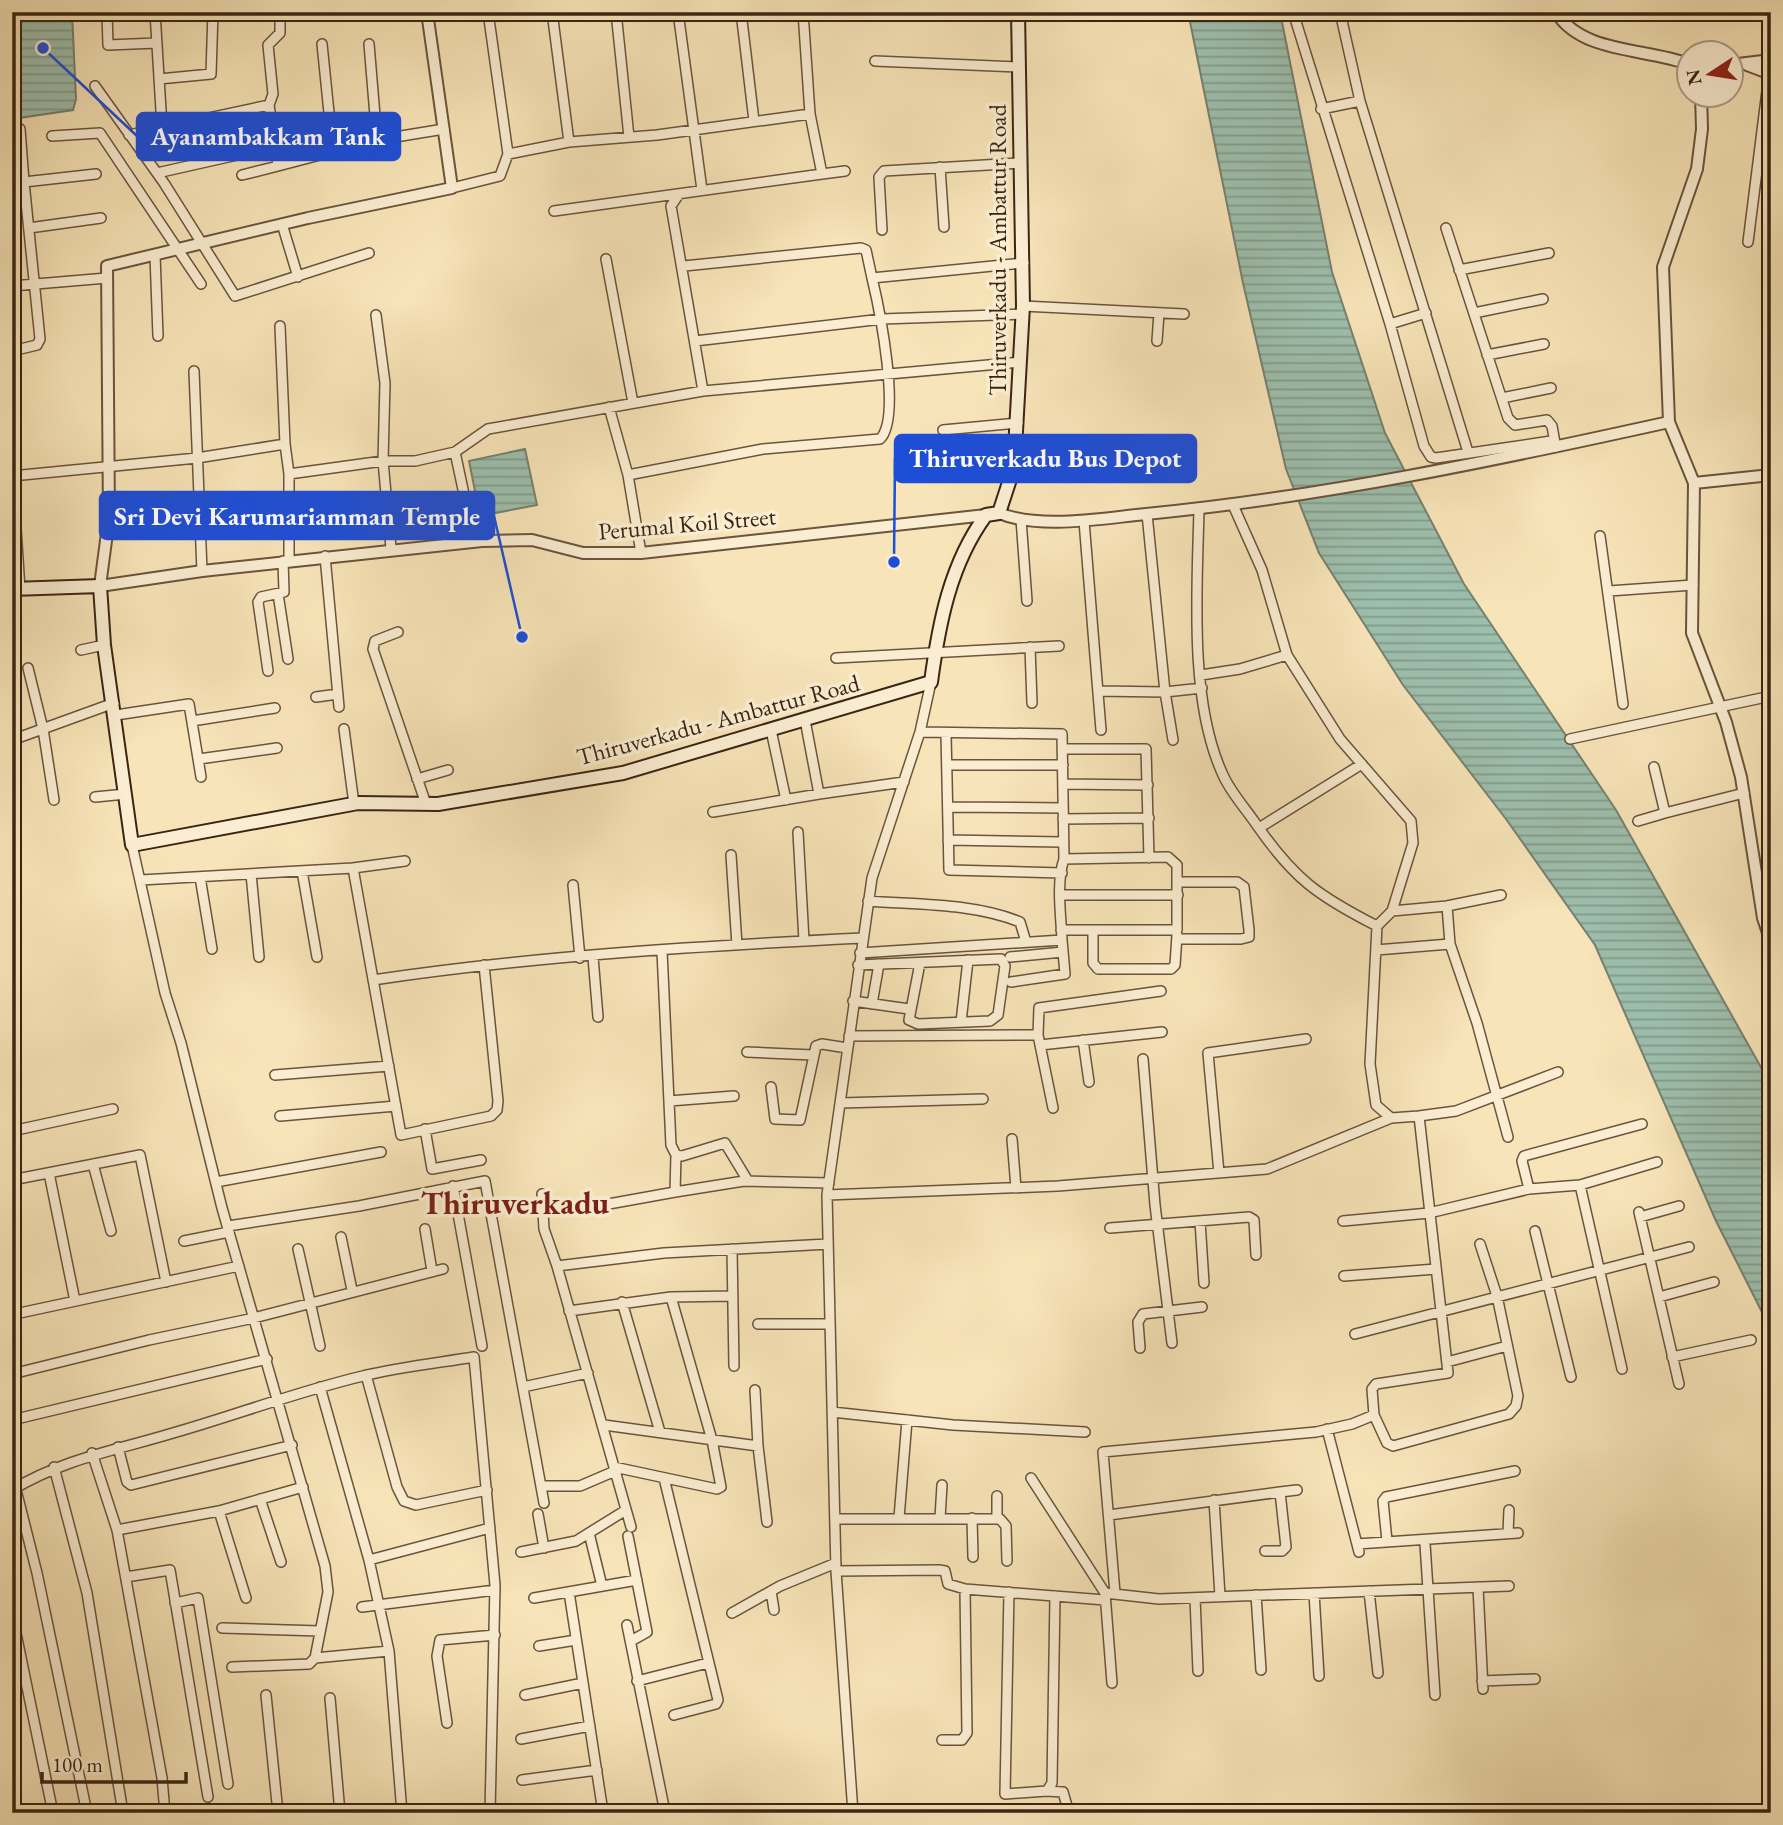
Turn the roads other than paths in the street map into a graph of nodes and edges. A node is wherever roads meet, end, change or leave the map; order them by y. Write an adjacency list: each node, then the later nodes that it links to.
1 (107, 12): 16 (street)
2 (155, 12): 16 (street)
3 (213, 12): 24 (street)
4 (280, 12): 27 (street)
5 (427, 12): 34 (street)
6 (488, 12): 42 (street)
7 (552, 12): 40 (street)
8 (616, 12): 38 (street)
9 (678, 12): 35 (street)
10 (741, 12): 31 (street)
11 (803, 12): 30 (street)
12 (1018, 12): 22 (main road, Thiruverkadu - Ambattur Road)
13 (1293, 12): 29 (street)
14 (1340, 12): 26 (street)
15 (1556, 12): 19 (street)
16 (157, 43): 24 (street)
17 (323, 44): 41 (street)
18 (369, 44): 39 (street)
19 (1674, 58)
20 (875, 61): 22 (street)
21 (1744, 65): 23 (street)
22 (1019, 67): 44 (main road, Thiruverkadu - Ambattur Road)
23 (1770, 68): 63 (street)
24 (159, 79): 32 (street)
25 (95, 86): 36 (street)
26 (1360, 102): 29 (street); 82 (street)
27 (269, 105): 32 (street); 45 (street)
28 (1701, 108): 103 (street)
29 (1321, 109): 87 (street)
30 (810, 114): 31 (street); 50 (street)
31 (754, 121): 35 (street)
32 (162, 127): 36 (street)
33 (20, 129): 52 (street)
34 (444, 129): 39 (street); 53 (street)
35 (694, 131): 38 (street); 54 (street)
36 (129, 135): 48 (street)
37 (52, 136): 65 (street)
38 (629, 137): 40 (street)
39 (377, 140): 41 (street)
40 (569, 142): 42 (street)
41 (333, 152): 45 (street)
42 (508, 154): 53 (street)
43 (237, 156): 48 (street)
44 (1020, 163): 46 (street); 70 (main road, Thiruverkadu - Ambattur Road)
45 (278, 166): 51 (street)
46 (940, 167): 59 (street); 62 (street)
47 (845, 171): 50 (street)
48 (157, 173): 64 (street)
49 (96, 174): 52 (street)
50 (822, 174): 54 (street)
51 (242, 175)
52 (24, 182): 60 (street)
53 (452, 188): 58 (street)
54 (702, 190): 55 (street)
55 (679, 194): 56 (street); 71 (street)
56 (554, 211)
57 (101, 218): 60 (street)
58 (282, 224): 64 (street); 73 (street)
59 (944, 227)
60 (29, 228): 76 (street)
61 (1446, 228): 72 (street)
62 (883, 230)
63 (1748, 242)
64 (200, 244): 65 (street); 73 (street)
65 (179, 249): 68 (street); 77 (street)
66 (369, 253): 73 (street)
67 (1549, 253): 72 (street)
68 (155, 255): 74 (street); 89 (street)
69 (606, 259): 101 (street)
70 (1024, 263): 75 (street); 80 (main road, Thiruverkadu - Ambattur Road)
71 (684, 266): 75 (street); 90 (street)
72 (1459, 270): 83 (street)
73 (298, 277)
74 (107, 278): 76 (street); 112 (street)
75 (872, 278): 86 (street)
76 (35, 284): 78 (street); 93 (street)
77 (201, 284)
78 (12, 286)
79 (1543, 299): 83 (street)
80 (1023, 310): 81 (street); 86 (street); 95 (main road, Thiruverkadu - Ambattur Road)
81 (1159, 313): 84 (street); 91 (street)
82 (1426, 313): 87 (street); 109 (street)
83 (1474, 313): 94 (street)
84 (1184, 314)
85 (376, 315): 111 (street)
86 (882, 319): 90 (street); 97 (street)
87 (1390, 324): 109 (street)
88 (281, 326): 106 (street)
89 (158, 336)
90 (695, 341): 99 (street)
91 (1157, 341)
92 (1545, 344): 94 (street)
93 (12, 351)
94 (1487, 355): 100 (street)
95 (1020, 362): 97 (street); 104 (main road, Thiruverkadu - Ambattur Road)
96 (194, 371): 110 (street)
97 (888, 372): 99 (street); 115 (street)
98 (1551, 388): 100 (street)
99 (703, 391): 101 (street)
100 (1502, 398): 107 (street)
101 (633, 403): 102 (street)
102 (610, 407): 108 (street); 115 (street)
103 (1669, 422): 107 (street); 118 (street)
104 (1018, 423): 105 (street); 121 (main road, Thiruverkadu - Ambattur Road)
105 (943, 430)
106 (285, 444): 110 (street); 114 (street)
107 (1555, 445): 109 (street); 119 (street)
108 (455, 452): 111 (street); 126 (street)
109 (1468, 452)
110 (197, 458): 112 (street); 131 (street)
111 (383, 461): 114 (street); 127 (street)
112 (108, 465): 117 (street); 132 (street)
113 (12, 469): 117 (street)
114 (289, 474): 130 (street)
115 (628, 475): 128 (street)
116 (1771, 475): 118 (street)
117 (13, 476): 134 (street)
118 (1693, 483): 133 (street)
119 (1233, 505): 120 (street); 144 (street)
120 (1199, 510): 122 (street); 149 (street)
121 (993, 514): 123 (street); 128 (street, Perumal Koil Street); 143 (main road, Thiruverkadu - Ambattur Road)
122 (1147, 514): 124 (street); 153 (street)
123 (1021, 519): 124 (street); 137 (street)
124 (1084, 521): 152 (street)
125 (1600, 536): 135 (street)
126 (474, 541): 127 (street, Perumal Koil Street); 128 (street, Perumal Koil Street)
127 (391, 548): 129 (street, Perumal Koil Street)
128 (641, 553)
129 (326, 556): 130 (street, Perumal Koil Street); 154 (street)
130 (286, 561): 131 (street, Perumal Koil Street); 136 (street)
131 (202, 571): 132 (street, Perumal Koil Street)
132 (100, 586): 134 (main road); 139 (main road)
133 (1693, 586): 135 (street); 161 (street)
134 (16, 589)
135 (1609, 590): 158 (street)
136 (278, 594): 146 (street); 148 (street)
137 (1027, 601)
138 (398, 632): 183 (street)
139 (104, 645): 142 (street); 162 (main road)
140 (1059, 646): 141 (street)
141 (1030, 648): 143 (street); 157 (street)
142 (81, 650)
143 (934, 653): 145 (street); 150 (main road, Thiruverkadu - Ambattur Road)
144 (1287, 654): 149 (street); 177 (street)
145 (836, 658)
146 (288, 659)
147 (28, 668): 165 (street)
148 (268, 671)
149 (1201, 674): 151 (street)
150 (930, 682): 163 (main road, Thiruverkadu - Ambattur Road); 169 (street)
151 (1202, 688): 153 (street); 202 (street)
152 (1098, 691): 153 (street); 168 (street)
153 (1165, 692): 173 (street)
154 (338, 694): 156 (street); 159 (street)
155 (1771, 696): 161 (street)
156 (316, 697)
157 (1032, 703)
158 (1623, 704)
159 (339, 707)
160 (275, 708): 164 (street)
161 (1721, 708): 171 (street); 187 (street)
162 (115, 709): 164 (street); 165 (street); 188 (main road)
163 (805, 720): 167 (main road, Thiruverkadu - Ambattur Road); 189 (street)
164 (192, 721): 176 (street)
165 (43, 729): 172 (street); 191 (street)
166 (344, 729): 193 (street)
167 (771, 730): 192 (street); 194 (main road, Thiruverkadu - Ambattur Road)
168 (1101, 730)
169 (920, 733): 170 (street); 184 (street)
170 (946, 734): 175 (street); 178 (street)
171 (1570, 739)
172 (12, 740)
173 (1173, 740)
174 (277, 748): 176 (street)
175 (1063, 749): 179 (street); 186 (street)
176 (198, 759): 182 (street)
177 (1362, 764): 202 (street); 224 (street)
178 (948, 765): 179 (street); 195 (street)
179 (1063, 765): 185 (street)
180 (1654, 767): 198 (street)
181 (447, 770): 183 (street)
182 (201, 777)
183 (417, 779): 194 (street)
184 (904, 782): 189 (street); 222 (street)
185 (1063, 783): 186 (street); 196 (street)
186 (1148, 785): 199 (street)
187 (1744, 793): 198 (street); 232 (street)
188 (126, 794): 190 (street); 206 (main road)
189 (819, 794): 192 (street)
190 (95, 797)
191 (54, 800)
192 (786, 800): 197 (street)
193 (354, 804): 194 (main road, Thiruverkadu - Ambattur Road); 206 (main road, Thiruverkadu - Ambattur Road)
194 (426, 804)
195 (948, 807): 196 (street); 204 (street)
196 (1062, 808): 200 (street)
197 (713, 812)
198 (1665, 813): 201 (street)
199 (1149, 818): 200 (street); 208 (street)
200 (1063, 819): 205 (street)
201 (1638, 821)
202 (1259, 828): 225 (street)
203 (798, 832): 230 (street)
204 (947, 840): 205 (street); 213 (street)
205 (1062, 842): 209 (street)
206 (132, 845): 216 (street)
207 (731, 855): 234 (street)
208 (1149, 858): 209 (street); 217 (street)
209 (1064, 859): 213 (street)
210 (405, 861): 211 (street)
211 (353, 868): 212 (street); 250 (street)
212 (302, 871): 214 (street); 241 (street)
213 (1062, 873): 219 (street)
214 (251, 874): 215 (street); 240 (street)
215 (200, 877): 216 (street); 235 (street)
216 (141, 880): 298 (street)
217 (1178, 882): 220 (street); 228 (street)
218 (573, 885): 244 (street)
219 (1061, 895): 220 (street); 227 (street)
220 (1178, 895): 228 (street)
221 (1501, 895): 223 (street)
222 (868, 901): 229 (street); 231 (street)
223 (1447, 906): 224 (street); 233 (street)
224 (1392, 911): 225 (street)
225 (1377, 926): 236 (street)
226 (1093, 930): 227 (street); 228 (street); 228 (street)
227 (1062, 935): 231 (street); 239 (street)
228 (1177, 935)
229 (862, 938): 230 (street); 238 (street)
230 (804, 941): 234 (street)
231 (1026, 942): 238 (street)
232 (1771, 942)
233 (1450, 944): 236 (street); 272 (street)
234 (737, 945): 237 (street)
235 (212, 948)
236 (1376, 950): 282 (street)
237 (662, 951): 242 (street); 275 (street)
238 (860, 953): 249 (street)
239 (1063, 953): 243 (street); 251 (street)
240 (259, 957)
241 (317, 957)
242 (593, 957): 244 (street); 256 (street)
243 (1010, 957)
244 (580, 958): 248 (street)
245 (968, 960): 246 (street); 257 (street); 257 (street)
246 (920, 963): 247 (street); 255 (street)
247 (879, 964): 249 (street); 254 (street)
248 (484, 965): 250 (street); 284 (street)
249 (858, 965): 253 (street)
250 (373, 980): 267 (street)
251 (1011, 982)
252 (1161, 991): 261 (street)
253 (853, 1001): 254 (street); 259 (street)
254 (872, 1003): 255 (street)
255 (909, 1009): 257 (street)
256 (598, 1017)
257 (961, 1022)
258 (1163, 1032): 262 (street)
259 (849, 1036): 261 (street); 263 (street)
260 (1306, 1039): 294 (street)
261 (1039, 1040): 262 (street); 279 (street)
262 (1083, 1040): 270 (street)
263 (847, 1048): 265 (street); 276 (street)
264 (747, 1052): 265 (street)
265 (813, 1055): 271 (street)
266 (1143, 1059): 295 (street)
267 (388, 1066): 269 (street); 277 (street)
268 (1558, 1072): 272 (street)
269 (275, 1075)
270 (1089, 1082)
271 (771, 1087)
272 (1495, 1094): 281 (street); 286 (street)
273 (734, 1096): 275 (street)
274 (983, 1099): 276 (street)
275 (669, 1101): 289 (street)
276 (840, 1103): 299 (street)
277 (396, 1106): 280 (street); 284 (street)
278 (113, 1108): 285 (street)
279 (1053, 1108)
280 (280, 1116)
281 (1419, 1116): 282 (street); 309 (street)
282 (1391, 1118): 294 (street)
283 (1642, 1124): 303 (street)
284 (425, 1129): 290 (street)
285 (12, 1131)
286 (1508, 1136)
287 (1012, 1139): 302 (street)
288 (381, 1152): 298 (street)
289 (676, 1155): 297 (street); 304 (street)
290 (481, 1160)
291 (1657, 1162): 300 (street)
292 (93, 1164): 293 (street); 316 (street); 334 (street)
293 (49, 1172): 296 (street); 344 (street)
294 (1219, 1173): 295 (street)
295 (1153, 1179): 302 (street); 312 (street)
296 (12, 1180)
297 (748, 1181): 299 (street); 304 (street)
298 (216, 1182): 314 (street)
299 (829, 1183): 306 (street)
300 (1580, 1185): 303 (street); 331 (street)
301 (453, 1186): 314 (street); 359 (street); 373 (street)
302 (1016, 1188): 306 (street)
303 (1529, 1189): 309 (street)
304 (675, 1192): 308 (street)
305 (542, 1194): 328 (street)
306 (827, 1195): 320 (street)
307 (1679, 1206): 326 (street)
308 (592, 1207)
309 (1429, 1213): 310 (street); 330 (street)
310 (1343, 1221)
311 (1199, 1222): 312 (street); 325 (street); 336 (street)
312 (1158, 1225): 313 (street); 349 (street)
313 (1110, 1228)
314 (229, 1229): 319 (street); 327 (street)
315 (425, 1229): 332 (street)
316 (111, 1231)
317 (1535, 1231): 337 (street)
318 (341, 1237): 338 (street)
319 (184, 1241)
320 (828, 1244): 324 (street); 354 (street)
321 (1480, 1244): 340 (street)
322 (1689, 1247): 326 (street)
323 (298, 1249): 345 (street)
324 (732, 1249): 328 (street); 339 (street)
325 (1256, 1255)
326 (1650, 1257): 331 (street); 342 (street)
327 (239, 1266): 334 (street); 352 (street)
328 (557, 1266): 348 (street)
329 (443, 1269): 332 (street)
330 (1436, 1269): 333 (street); 350 (street)
331 (1601, 1269): 337 (street); 366 (street)
332 (432, 1271): 338 (street)
333 (1344, 1276)
334 (166, 1282): 344 (street)
335 (1714, 1282): 342 (street)
336 (1204, 1283)
337 (1548, 1284): 340 (street); 370 (street)
338 (352, 1290): 345 (street)
339 (733, 1296): 341 (street); 365 (street)
340 (1497, 1296): 350 (street); 360 (street)
341 (671, 1297): 346 (street); 384 (street)
342 (1659, 1297): 362 (street)
343 (12, 1298): 351 (street)
344 (75, 1301): 351 (street)
345 (311, 1302): 352 (street); 358 (street)
346 (622, 1302): 348 (street); 382 (street)
347 (1202, 1307): 349 (street)
348 (569, 1311): 367 (street)
349 (1168, 1311): 357 (street); 361 (street)
350 (1441, 1312): 355 (street); 364 (street)
351 (14, 1314)
352 (254, 1318): 363 (street); 368 (street)
353 (758, 1324): 354 (street)
354 (830, 1324): 376 (street)
355 (1354, 1334)
356 (1751, 1340): 362 (street)
357 (1172, 1343)
358 (320, 1346)
359 (482, 1346)
360 (1507, 1346): 364 (street); 377 (street)
361 (1140, 1348)
362 (1672, 1357): 371 (street)
363 (267, 1359): 375 (street); 378 (street)
364 (1447, 1362): 377 (street)
365 (734, 1366)
366 (1622, 1369)
367 (588, 1373): 373 (street); 380 (street)
368 (12, 1374)
369 (366, 1375): 372 (street); 399 (street); 399 (street)
370 (1571, 1377)
371 (1679, 1384)
372 (320, 1387): 375 (street); 426 (street)
373 (523, 1387): 396 (street)
374 (755, 1390): 386 (street)
375 (279, 1402): 385 (street); 387 (street)
376 (832, 1412): 379 (street); 411 (street)
377 (1374, 1415): 381 (street)
378 (12, 1420)
379 (908, 1420): 383 (street); 412 (street)
380 (604, 1425): 382 (street); 390 (street)
381 (1327, 1429): 410 (street); 420 (street)
382 (660, 1432): 384 (street)
383 (1085, 1432)
384 (712, 1440): 386 (street); 393 (street)
385 (292, 1445): 387 (street); 397 (street)
386 (758, 1446): 416 (street)
387 (118, 1447): 388 (street)
388 (92, 1454): 389 (street); 418 (street)
389 (54, 1467): 398 (street); 494 (street)
390 (614, 1469): 393 (street); 396 (street); 406 (street)
391 (1515, 1471): 420 (street)
392 (12, 1474): 398 (street)
393 (664, 1478): 465 (street)
394 (1031, 1478): 443 (street)
395 (942, 1485): 413 (street)
396 (541, 1486): 405 (street)
397 (303, 1487): 403 (street); 458 (street)
398 (15, 1489): 493 (street)
399 (487, 1490): 417 (street)
400 (1297, 1490): 401 (street)
401 (1280, 1492): 404 (street); 423 (street)
402 (997, 1496): 415 (street)
403 (260, 1499): 408 (street); 428 (street)
404 (1214, 1500): 410 (street); 446 (street)
405 (544, 1503)
406 (626, 1510): 419 (street); 431 (street)
407 (1509, 1510): 420 (street)
408 (219, 1511): 418 (street); 447 (street)
409 (538, 1514): 422 (street)
410 (1109, 1516): 443 (street)
411 (835, 1518): 412 (street); 429 (street)
412 (899, 1518): 413 (street)
413 (940, 1518): 414 (street)
414 (972, 1518): 415 (street); 425 (street)
415 (997, 1518): 427 (street)
416 (767, 1522)
417 (490, 1528): 426 (street); 437 (street)
418 (117, 1530): 430 (street)
419 (589, 1533): 422 (street); 432 (street)
420 (1387, 1541)
421 (1425, 1544): 436 (street)
422 (544, 1548): 424 (street)
423 (1265, 1551)
424 (521, 1552)
425 (973, 1557)
426 (369, 1560): 451 (street)
427 (1007, 1561)
428 (281, 1562)
429 (836, 1567): 435 (street); 438 (street); 491 (street)
430 (126, 1577): 450 (street); 495 (street)
431 (637, 1580): 432 (street); 461 (street)
432 (602, 1586): 440 (street)
433 (1509, 1586): 434 (street)
434 (1478, 1587): 436 (street); 471 (street)
435 (965, 1589): 441 (street); 483 (street)
436 (1427, 1589): 439 (street); 477 (street)
437 (495, 1590): 451 (street); 459 (street)
438 (771, 1591): 453 (street); 454 (street)
439 (1369, 1591): 442 (street); 469 (street)
440 (569, 1592): 448 (street); 460 (street)
441 (1009, 1592): 445 (street); 487 (street)
442 (1314, 1593): 444 (street); 470 (street)
443 (1109, 1595): 445 (street); 449 (street); 473 (street)
444 (1256, 1595): 446 (street); 467 (street)
445 (1055, 1596): 487 (street)
446 (1220, 1596): 449 (street)
447 (246, 1598)
448 (534, 1598)
449 (1195, 1598): 468 (street)
450 (175, 1602): 486 (street); 488 (street)
451 (379, 1605): 452 (street); 463 (street)
452 (362, 1607)
453 (774, 1610)
454 (732, 1613)
455 (12, 1614): 492 (street)
456 (627, 1625): 461 (street)
457 (222, 1628): 458 (street)
458 (320, 1631): 464 (street)
459 (495, 1635): 480 (street); 500 (street)
460 (576, 1640): 462 (street); 474 (street)
461 (631, 1641): 472 (street)
462 (539, 1646)
463 (389, 1651): 464 (street); 498 (street)
464 (314, 1658): 466 (street)
465 (708, 1662): 472 (street); 479 (street)
466 (232, 1667)
467 (1261, 1670)
468 (1198, 1671)
469 (1378, 1673)
470 (1319, 1676)
471 (1535, 1679)
472 (637, 1681): 490 (street)
473 (1112, 1683)
474 (583, 1684): 476 (street); 481 (street)
475 (266, 1695): 496 (street)
476 (525, 1695)
477 (1434, 1695)
478 (330, 1698): 497 (street)
479 (674, 1715)
480 (447, 1723)
481 (590, 1726): 482 (street); 484 (street)
482 (521, 1738)
483 (942, 1740)
484 (597, 1770): 485 (street); 489 (street)
485 (522, 1780)
486 (228, 1784)
487 (1047, 1791): 505 (street)
488 (208, 1797)
489 (603, 1812): 490 (street); 502 (street)
490 (665, 1812): 503 (street)
491 (853, 1812): 504 (street)
492 (53, 1813)
493 (87, 1813)
494 (123, 1813)
495 (165, 1813)
496 (278, 1813)
497 (340, 1813)
498 (402, 1813)
499 (478, 1813): 500 (street)
500 (490, 1813): 501 (street)
501 (544, 1813)
502 (596, 1813)
503 (687, 1813)
504 (718, 1813)
505 (1069, 1813)

